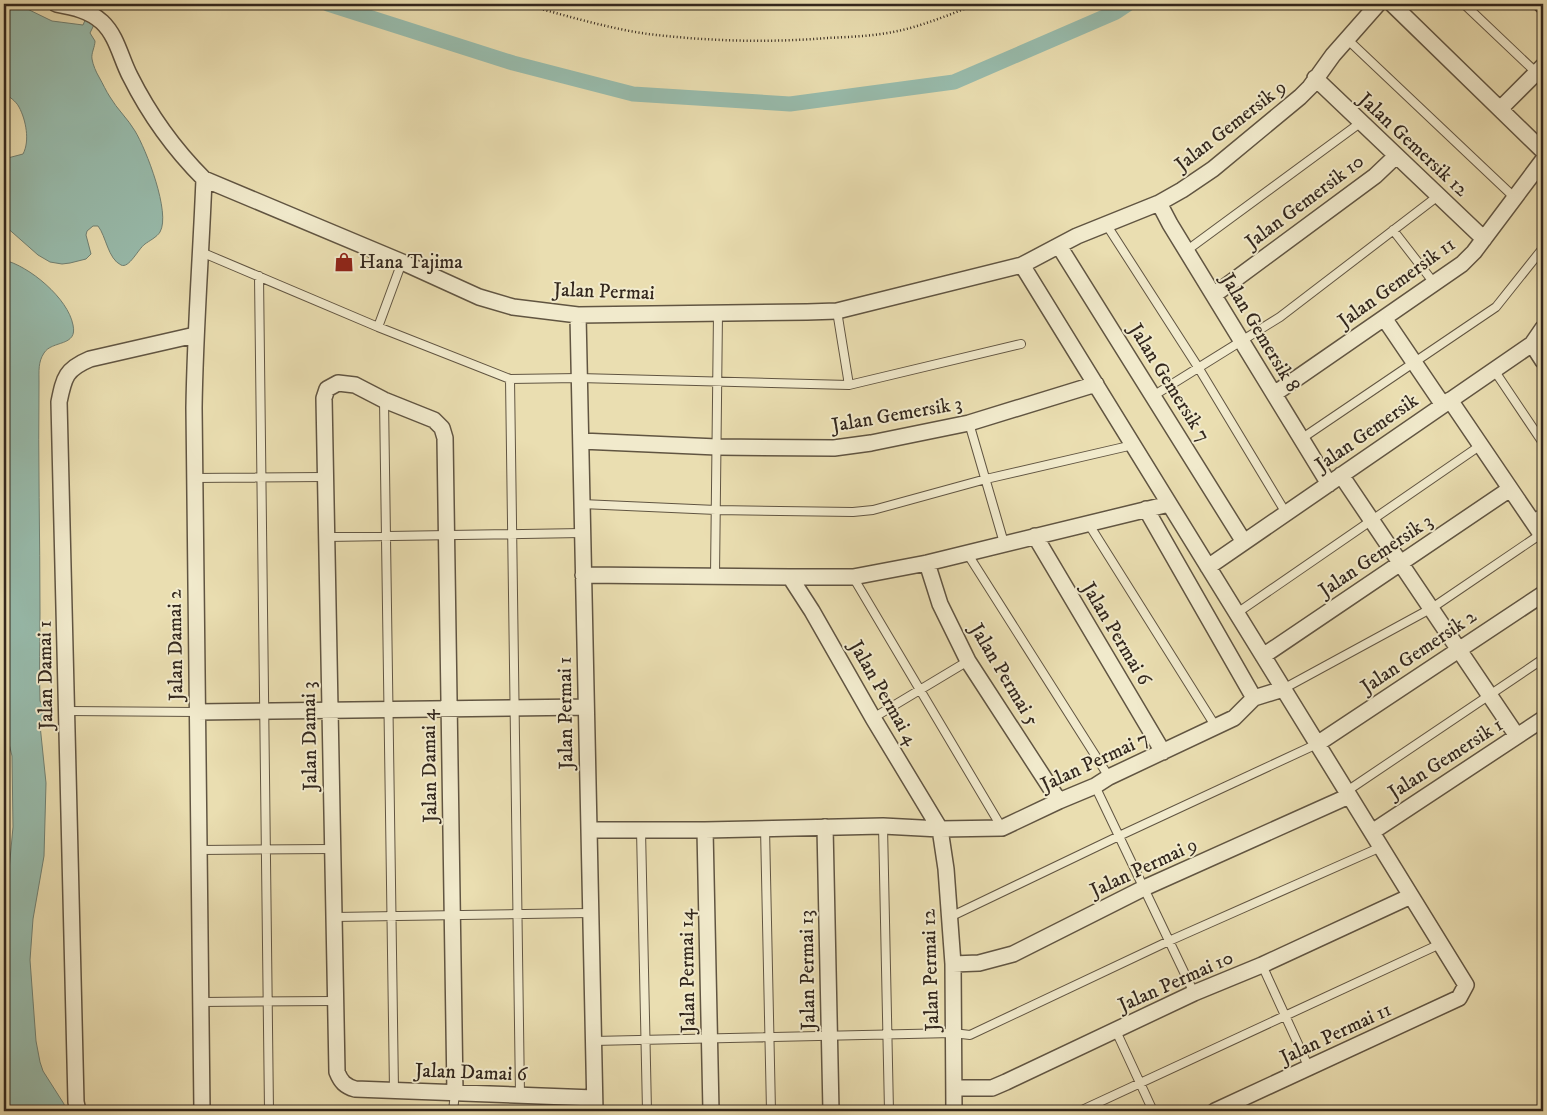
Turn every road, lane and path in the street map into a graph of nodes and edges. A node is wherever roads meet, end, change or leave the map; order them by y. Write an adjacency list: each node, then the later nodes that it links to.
1 (56, 4): 15 (street)
2 (523, 4): 3 (path)
3 (977, 4)
4 (1378, 4): 7 (street, Jalan Gemersik 9)
5 (1392, 4): 10 (street)
6 (1464, 4): 8 (lane)
7 (1347, 39): 9 (street, Jalan Gemersik 9); 17 (lane)
8 (1541, 72): 10 (street)
9 (1315, 78): 11 (street, Jalan Gemersik 12); 18 (street, Jalan Gemersik 9)
10 (1500, 109): 12 (street)
11 (1360, 123): 13 (street, Jalan Gemersik 12); 24 (lane)
12 (1543, 151)
13 (1396, 156): 16 (street, Jalan Gemersik 12); 30 (street, Jalan Gemersik 10)
14 (1543, 160): 17 (street, Jalan Gemersik 11)
15 (204, 180): 25 (street, Jalan Damai 2); 26 (street, Jalan Permai)
16 (1438, 196): 20 (lane); 21 (street, Jalan Gemersik 12)
17 (1515, 198): 21 (street, Jalan Gemersik 11)
18 (1159, 202): 19 (street, Jalan Gemersik 9); 24 (street, Jalan Gemersik 8)
19 (1106, 224): 22 (street, Jalan Gemersik 9); 43 (lane)
20 (1393, 230): 29 (lane); 38 (lane)
21 (1484, 239): 29 (street, Jalan Gemersik 11)
22 (1059, 246): 27 (street, Jalan Gemersik 9); 51 (street, Jalan Gemersik 7)
23 (1543, 248): 42 (lane)
24 (1186, 251): 30 (street, Jalan Gemersik 8)
25 (202, 252): 28 (lane); 37 (street, Jalan Damai 2)
26 (402, 262): 33 (street, Jalan Permai); 35 (lane)
27 (1022, 265): 31 (street, Jalan Permai); 48 (street)
28 (259, 276): 35 (lane); 64 (lane)
29 (1434, 284): 34 (street, Jalan Gemersik 11)
30 (1214, 295): 38 (street, Jalan Gemersik 8)
31 (837, 311): 32 (street, Jalan Permai); 49 (lane)
32 (718, 313): 33 (street, Jalan Permai); 47 (lane)
33 (578, 315): 45 (street, Jalan Permai 1)
34 (1384, 318): 42 (street); 50 (street, Jalan Gemersik 11)
35 (378, 327): 46 (lane)
36 (1543, 328): 40 (street, Jalan Gemersik)
37 (195, 335): 63 (street, Jalan Damai 2); 108 (street, Jalan Damai 1)
38 (1242, 342): 43 (lane); 50 (street, Jalan Gemersik 8)
39 (1021, 344): 49 (lane)
40 (1532, 344): 41 (street); 44 (street, Jalan Gemersik)
41 (1543, 361)
42 (1415, 363): 53 (street); 55 (lane)
43 (1198, 367): 51 (lane); 72 (lane)
44 (1494, 370): 53 (street, Jalan Gemersik); 57 (lane)
45 (579, 378): 46 (lane); 47 (lane); 56 (street, Jalan Permai 1)
46 (510, 379): 77 (lane)
47 (717, 381): 49 (lane); 60 (lane)
48 (1096, 384): 54 (street, Jalan Gemersik 3); 58 (street)
49 (849, 385)
50 (1274, 394): 55 (street, Jalan Gemersik 8)
51 (1153, 396): 83 (street, Jalan Gemersik 7)
52 (384, 400): 62 (street, Jalan Damai 3); 78 (street, Jalan Damai 4); 79 (lane)
53 (1447, 402): 59 (street); 61 (street, Jalan Gemersik)
54 (969, 423): 60 (street, Jalan Gemersik 3); 65 (lane)
55 (1301, 439): 66 (street, Jalan Gemersik 8)
56 (580, 441): 60 (street, Jalan Gemersik 3); 68 (street, Jalan Permai 1)
57 (1543, 443)
58 (1133, 445): 65 (lane); 69 (street)
59 (1480, 445): 67 (street); 74 (lane)
60 (717, 447): 71 (lane)
61 (1341, 476): 66 (street, Jalan Gemersik); 74 (street)
62 (325, 477): 64 (lane); 82 (street, Jalan Damai 3)
63 (194, 478): 64 (lane); 110 (street, Jalan Damai 2)
64 (261, 478): 111 (lane)
65 (986, 480): 71 (lane); 84 (lane)
66 (1328, 484): 72 (street, Jalan Gemersik)
67 (1510, 489): 73 (street); 87 (street, Jalan Gemersik 3)
68 (582, 504): 71 (lane); 76 (street, Jalan Permai 1)
69 (1169, 504): 70 (street); 88 (street)
70 (1146, 509): 75 (street); 103 (street)
71 (716, 510): 90 (lane)
72 (1286, 513): 83 (street, Jalan Gemersik)
73 (1538, 516): 81 (street)
74 (1372, 520): 87 (street); 95 (lane)
75 (1088, 523): 80 (street); 114 (lane)
76 (582, 533): 77 (lane); 89 (street, Jalan Permai 1)
77 (512, 534): 78 (lane); 105 (lane)
78 (446, 535): 79 (lane); 106 (street, Jalan Damai 4)
79 (386, 536): 82 (lane); 107 (lane)
80 (1036, 536): 84 (street); 117 (street, Jalan Permai 6)
81 (1542, 536): 94 (lane)
82 (326, 537): 109 (street, Jalan Damai 3)
83 (1244, 542): 88 (street, Jalan Gemersik)
84 (1004, 544): 85 (street)
85 (967, 553): 86 (street); 118 (lane)
86 (927, 563): 91 (street); 99 (street, Jalan Permai 5)
87 (1401, 564): 94 (street); 97 (street, Jalan Gemersik 3)
88 (1208, 566): 95 (street)
89 (583, 575): 90 (street); 104 (street, Jalan Permai 1)
90 (716, 576): 92 (street)
91 (853, 577): 92 (street); 101 (lane)
92 (790, 578): 112 (street, Jalan Permai 4)
93 (1543, 594): 96 (street, Jalan Gemersik 2)
94 (1432, 608): 96 (street); 100 (lane)
95 (1237, 613): 97 (street)
96 (1460, 650): 102 (street); 116 (street, Jalan Gemersik 2)
97 (1263, 656): 100 (street)
98 (1543, 659): 102 (lane)
99 (968, 661): 101 (lane); 121 (street, Jalan Permai 5)
100 (1283, 689): 103 (street, Jalan Permai 7); 116 (street)
101 (921, 690): 112 (lane); 125 (lane)
102 (1490, 695): 115 (street); 120 (lane)
103 (1254, 698): 114 (street, Jalan Permai 7)
104 (586, 707): 105 (street); 127 (street, Jalan Permai 1)
105 (514, 708): 106 (street); 139 (lane)
106 (449, 709): 107 (street); 140 (street, Jalan Damai 4)
107 (388, 710): 109 (street); 141 (lane)
108 (67, 711): 110 (lane); 169 (street, Jalan Damai 1)
109 (330, 711): 111 (street); 133 (street, Jalan Damai 3)
110 (197, 712): 111 (street); 134 (street, Jalan Damai 2)
111 (264, 712): 135 (lane)
112 (873, 718): 126 (street, Jalan Permai 4)
113 (1543, 719): 115 (street, Jalan Gemersik 1)
114 (1216, 727): 117 (street, Jalan Permai 7)
115 (1517, 736): 130 (street, Jalan Gemersik 1)
116 (1317, 744): 120 (street); 131 (lane)
117 (1163, 752): 118 (street, Jalan Permai 7)
118 (1109, 777): 119 (street, Jalan Permai 7)
119 (1096, 786): 121 (street, Jalan Permai 7); 131 (lane)
120 (1348, 794): 130 (street); 136 (street, Jalan Permai 9)
121 (1059, 801): 125 (street, Jalan Permai 7)
122 (883, 826): 123 (street, Jalan Permai 7); 126 (street, Jalan Permai 7); 155 (lane)
123 (825, 827): 124 (street, Jalan Permai 7); 156 (street, Jalan Permai 13)
124 (765, 828): 129 (street, Jalan Permai 7); 157 (lane)
125 (1002, 828): 126 (street, Jalan Permai 7)
126 (940, 829): 143 (street, Jalan Permai 12)
127 (589, 830): 128 (street, Jalan Permai 7); 138 (street, Jalan Permai 1)
128 (641, 830): 129 (street, Jalan Permai 7); 159 (lane)
129 (705, 830): 158 (street, Jalan Permai 14)
130 (1372, 832): 132 (street)
131 (1119, 836): 136 (lane); 143 (lane)
132 (1381, 847): 137 (street); 144 (lane)
133 (332, 849): 135 (lane); 142 (street, Jalan Damai 3)
134 (200, 850): 135 (lane); 150 (street, Jalan Damai 2)
135 (266, 850): 151 (lane)
136 (1144, 888): 144 (lane); 146 (street, Jalan Permai 9)
137 (1410, 896): 145 (street); 147 (street, Jalan Permai 10)
138 (590, 913): 139 (lane); 160 (street, Jalan Permai 1)
139 (517, 914): 140 (lane); 167 (lane)
140 (452, 915): 141 (lane); 166 (street, Jalan Damai 4)
141 (392, 916): 142 (lane); 165 (lane)
142 (334, 917): 149 (street, Jalan Damai 3)
143 (950, 917): 146 (street, Jalan Permai 12)
144 (1170, 941): 148 (lane); 154 (lane)
145 (1440, 944): 152 (lane); 161 (street, Jalan Permai 11)
146 (953, 964): 154 (street, Jalan Permai 12)
147 (1262, 965): 148 (street, Jalan Permai 10); 152 (lane)
148 (1194, 993): 153 (street, Jalan Permai 10)
149 (335, 1001): 151 (lane); 163 (street, Jalan Damai 3)
150 (201, 1002): 151 (lane); 170 (street, Jalan Damai 2)
151 (267, 1002): 171 (lane)
152 (1285, 1015): 161 (lane); 162 (lane)
153 (1116, 1031): 162 (lane); 164 (street, Jalan Permai 10)
154 (953, 1033): 155 (lane); 164 (street, Jalan Permai 12)
155 (888, 1035): 156 (lane); 177 (lane)
156 (829, 1036): 157 (lane); 176 (street, Jalan Permai 13)
157 (770, 1037): 158 (lane); 175 (lane)
158 (710, 1039): 159 (lane); 174 (street, Jalan Permai 14)
159 (645, 1040): 160 (lane); 173 (lane)
160 (593, 1041): 168 (street, Jalan Permai 1)
161 (1310, 1069): 181 (street, Jalan Permai 11)
162 (1140, 1083): 179 (lane); 180 (lane)
163 (346, 1086): 165 (street, Jalan Damai 6)
164 (954, 1088): 178 (street, Jalan Permai 12)
165 (394, 1090): 166 (street, Jalan Damai 6)
166 (455, 1093): 167 (street, Jalan Damai 6); 172 (lane)
167 (520, 1096): 168 (street, Jalan Damai 6)
168 (594, 1104)
169 (78, 1111)
170 (202, 1111)
171 (268, 1111)
172 (453, 1111)
173 (647, 1111)
174 (711, 1111)
175 (771, 1111)
176 (831, 1111)
177 (889, 1111)
178 (954, 1111)
179 (1080, 1111)
180 (1153, 1111)
181 (1215, 1111)

